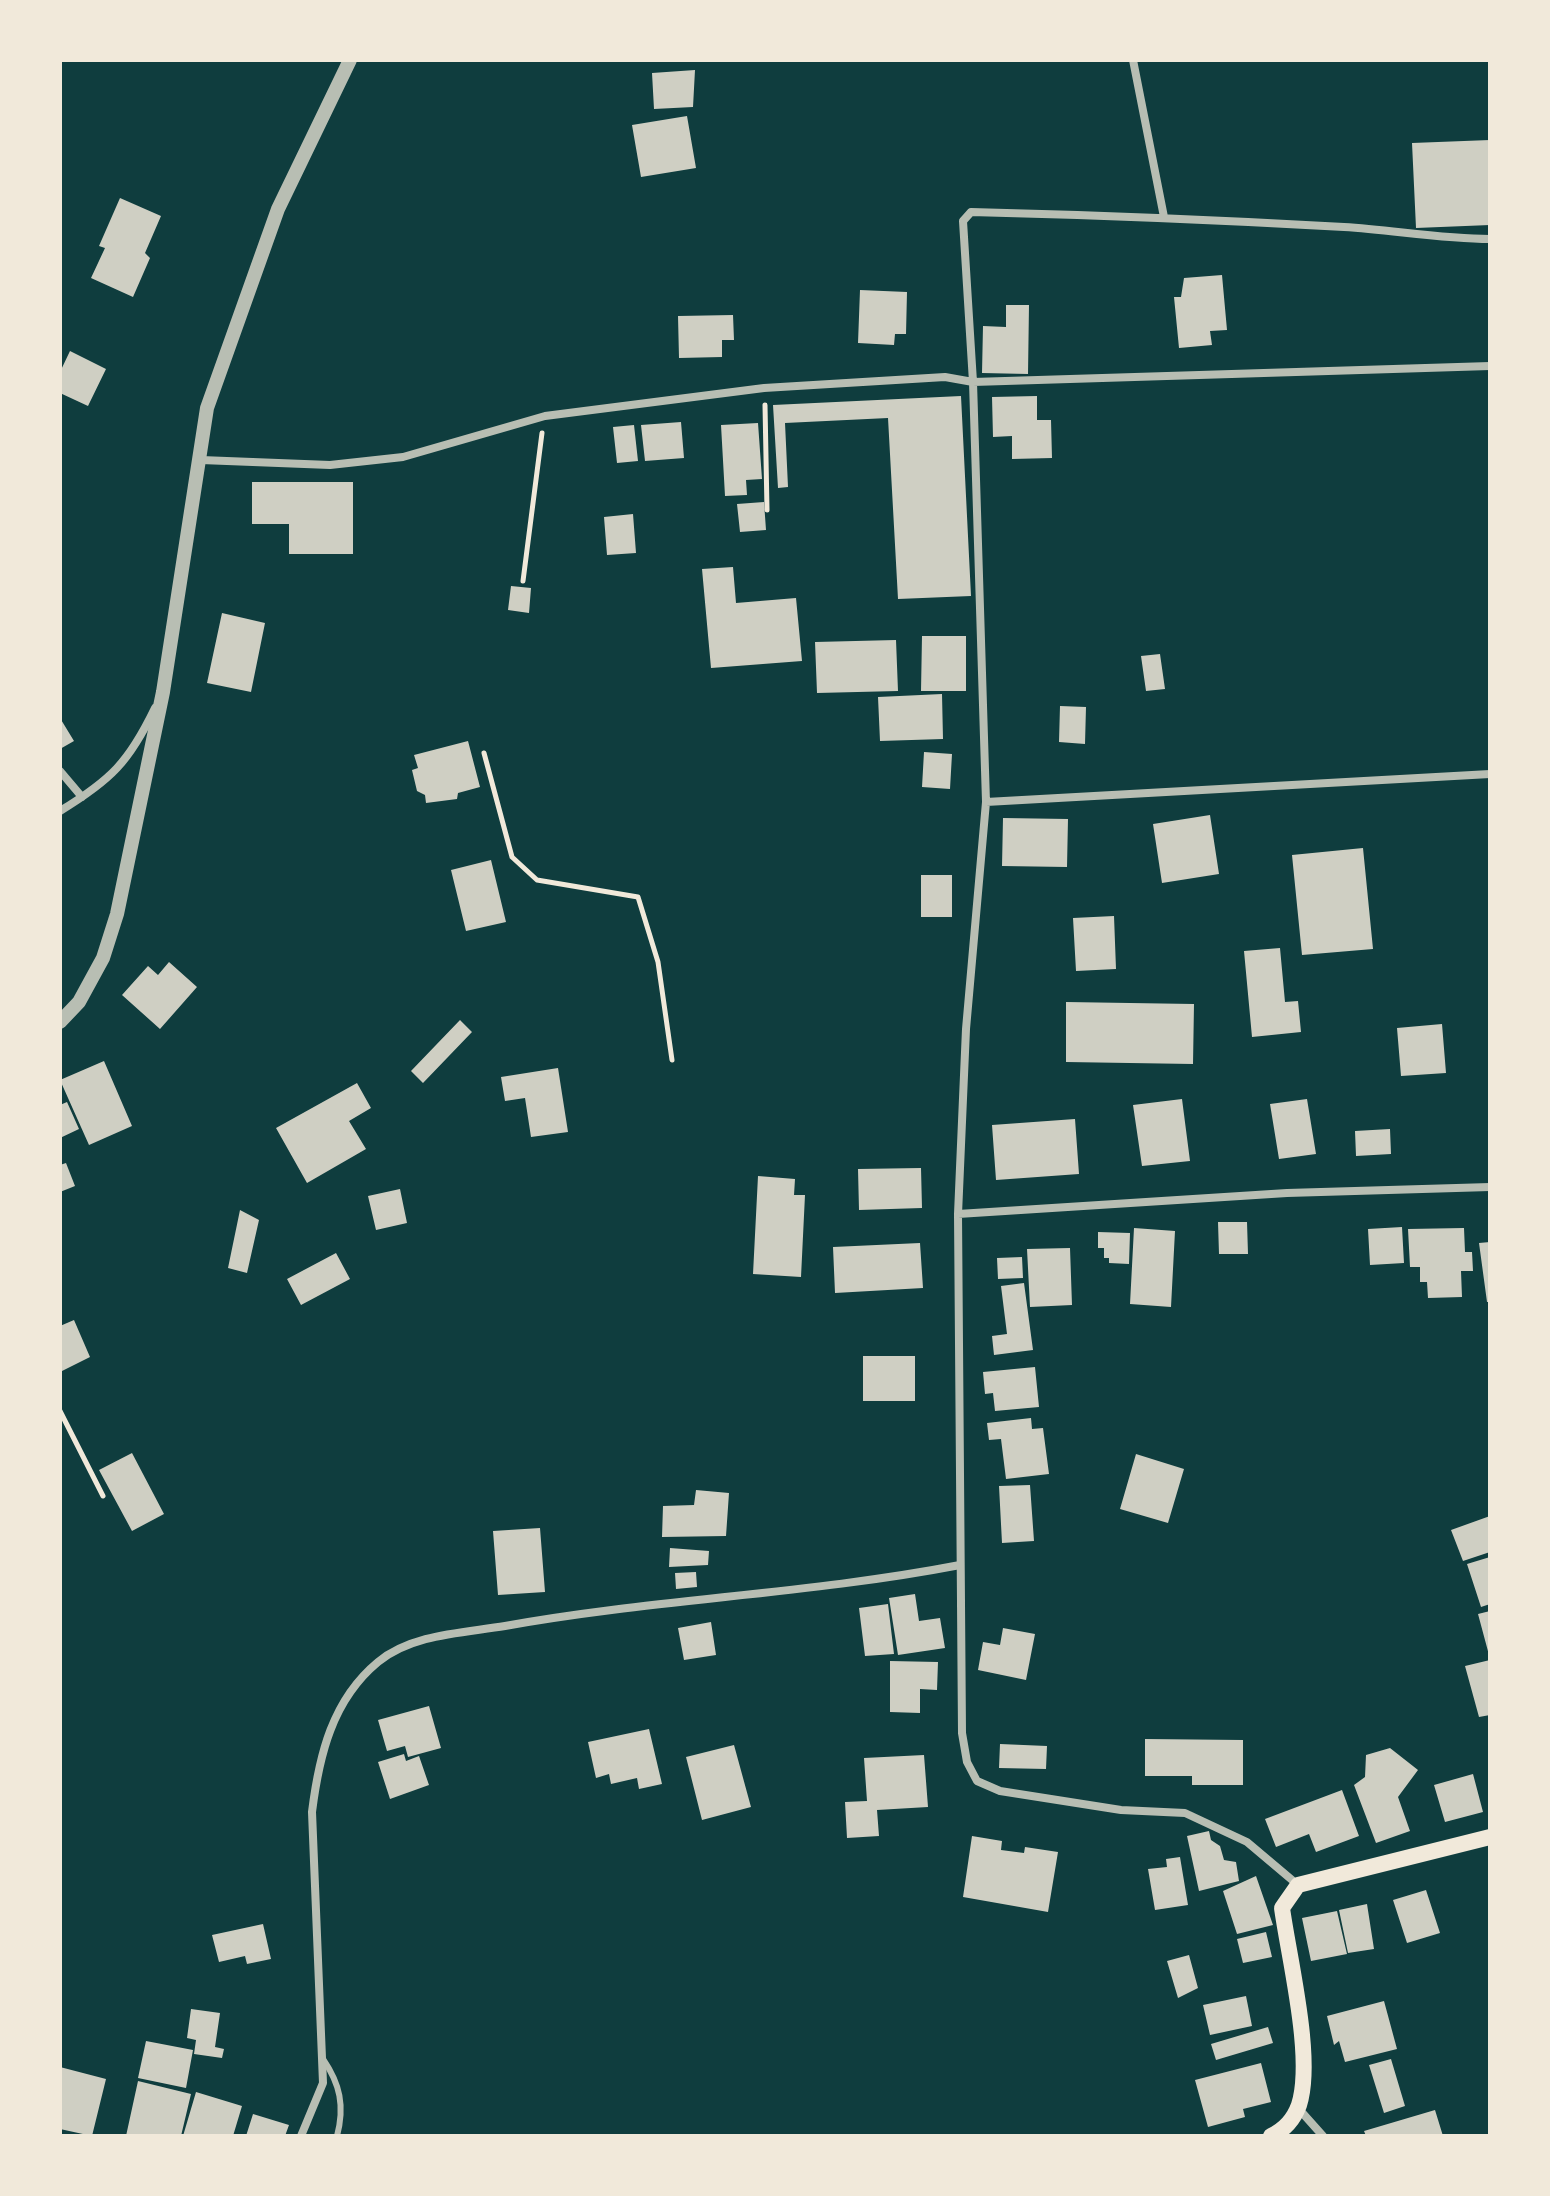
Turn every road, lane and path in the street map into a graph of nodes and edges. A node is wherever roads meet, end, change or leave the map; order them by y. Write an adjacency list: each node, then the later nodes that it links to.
1 (350, 60): 9 (street)
2 (1133, 60): 3 (street)
3 (1164, 217): 4 (street); 6 (street)
4 (1490, 239)
5 (1490, 366): 6 (street)
6 (973, 382): 7 (street); 17 (street)
7 (764, 388): 8 (street); 10 (path)
8 (545, 416): 9 (street); 11 (path)
9 (201, 460): 12 (street)
10 (767, 510)
11 (523, 581)
12 (163, 692): 16 (street); 19 (street)
13 (484, 753): 20 (path)
14 (60, 771): 16 (street)
15 (1490, 774): 17 (street)
16 (82, 797): 18 (street)
17 (986, 802): 22 (street)
18 (60, 811)
19 (60, 1022)
20 (672, 1060)
21 (1490, 1187): 22 (street)
22 (958, 1214): 25 (street)
23 (60, 1411): 24 (path)
24 (103, 1496)
25 (960, 1565): 27 (street); 28 (street)
26 (1490, 1837): 27 (main road)
27 (1298, 1885): 29 (main road)
28 (321, 2056): 30 (street); 31 (lane)
29 (1298, 2108): 32 (main road); 33 (street)
30 (301, 2136)
31 (337, 2136)
32 (1272, 2136)
33 (1323, 2136)

